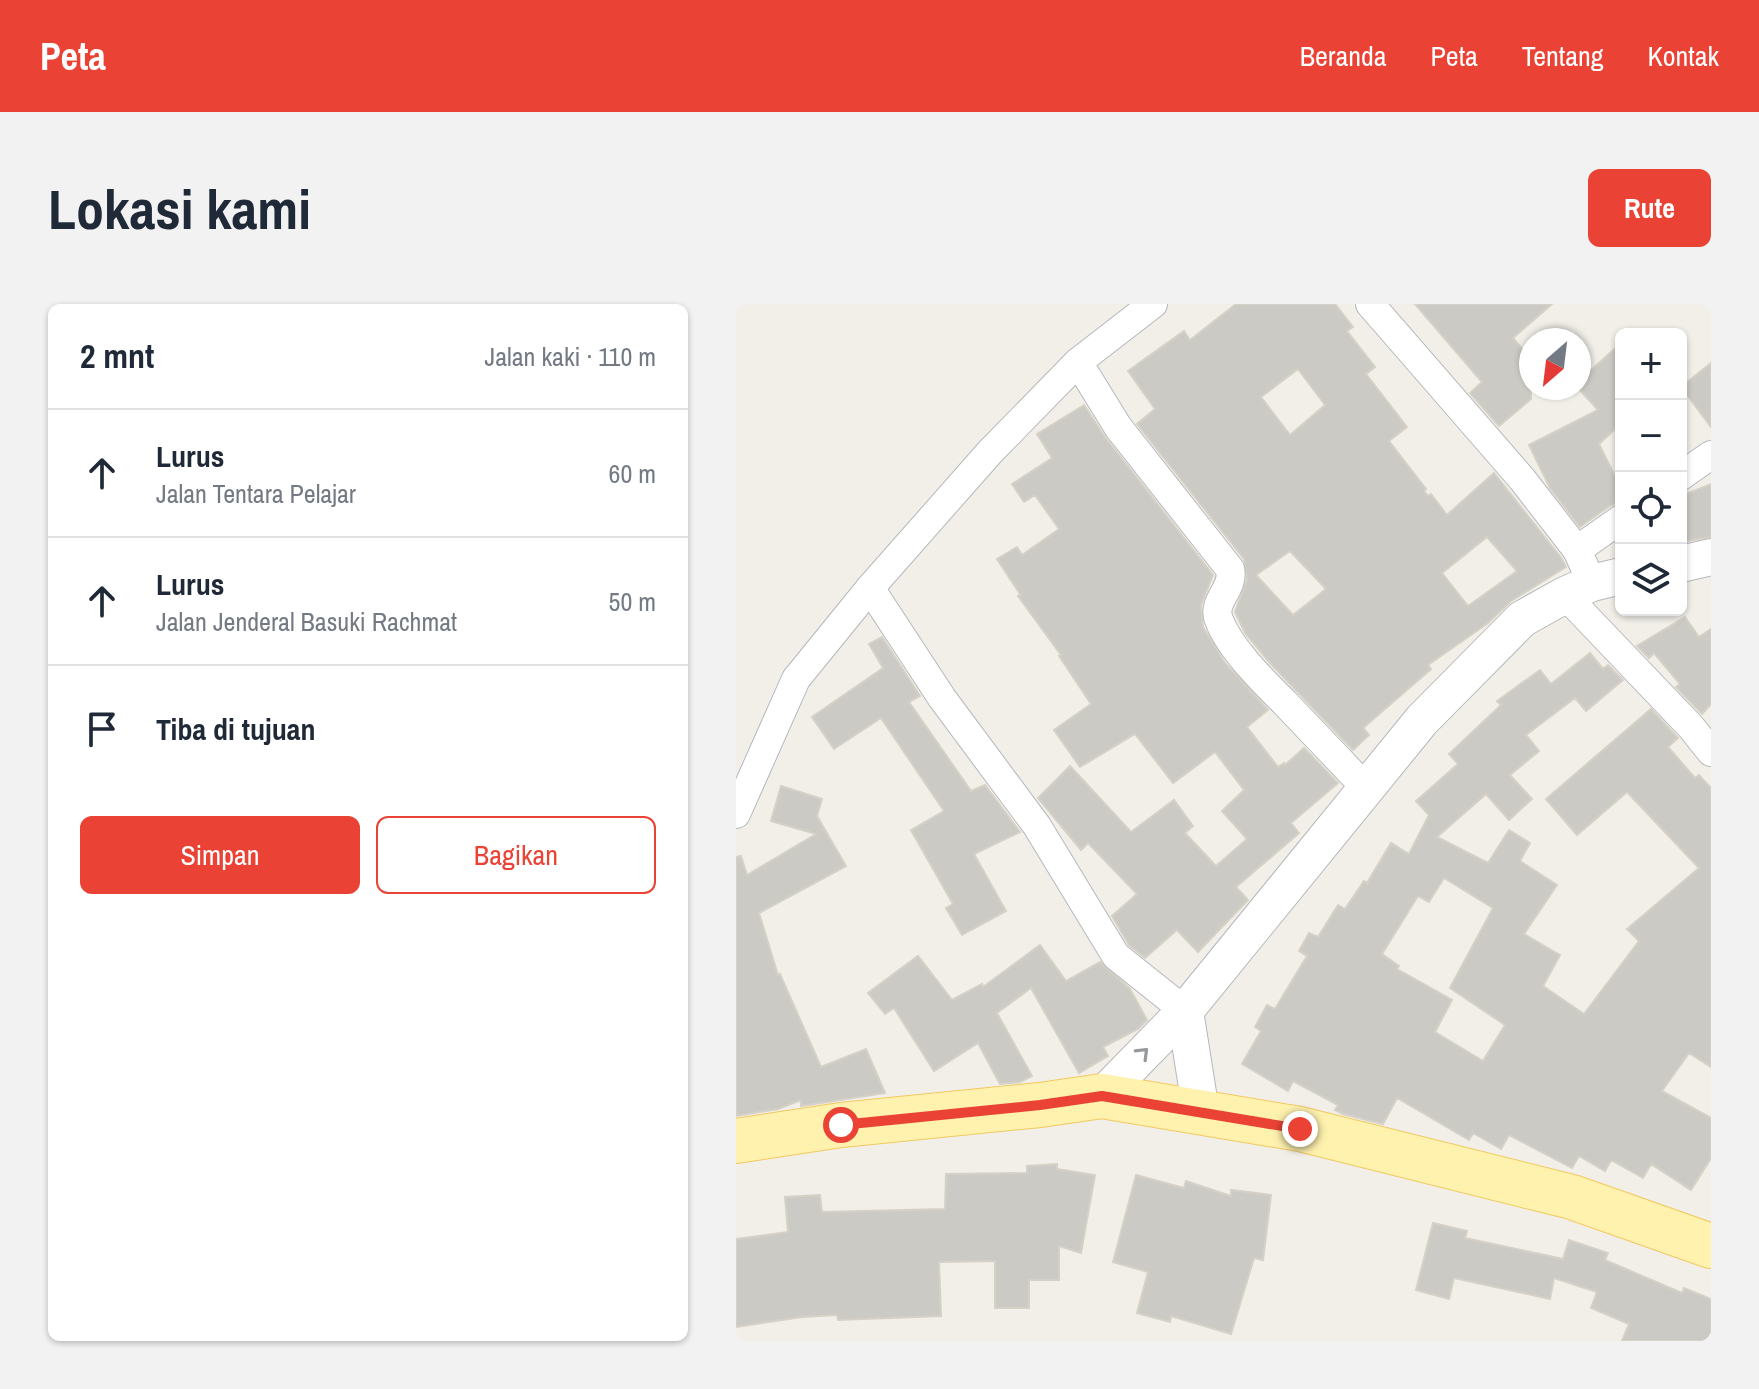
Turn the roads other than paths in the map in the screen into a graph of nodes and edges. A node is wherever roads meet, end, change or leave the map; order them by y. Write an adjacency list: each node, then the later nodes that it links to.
1 (1153, 304): 3 (street)
2 (1370, 304): 7 (street)
3 (1078, 362): 11 (street); 13 (street)
4 (1711, 455): 5 (street)
5 (1687, 472)
6 (1615, 523): 7 (street)
7 (1577, 550): 10 (street)
8 (1711, 557): 9 (street)
9 (1687, 563)
10 (1593, 585): 12 (street); 13 (street)
11 (870, 588): 14 (street); 15 (street)
12 (1711, 752)
13 (1366, 788): 15 (street)
14 (736, 814)
15 (1185, 1011): 16 (street, one-way to 15); 17 (street)
16 (1102, 1096): 17 (main road); 18 (main road)
17 (1201, 1112): 19 (main road)
18 (736, 1141)
19 (1711, 1246)

